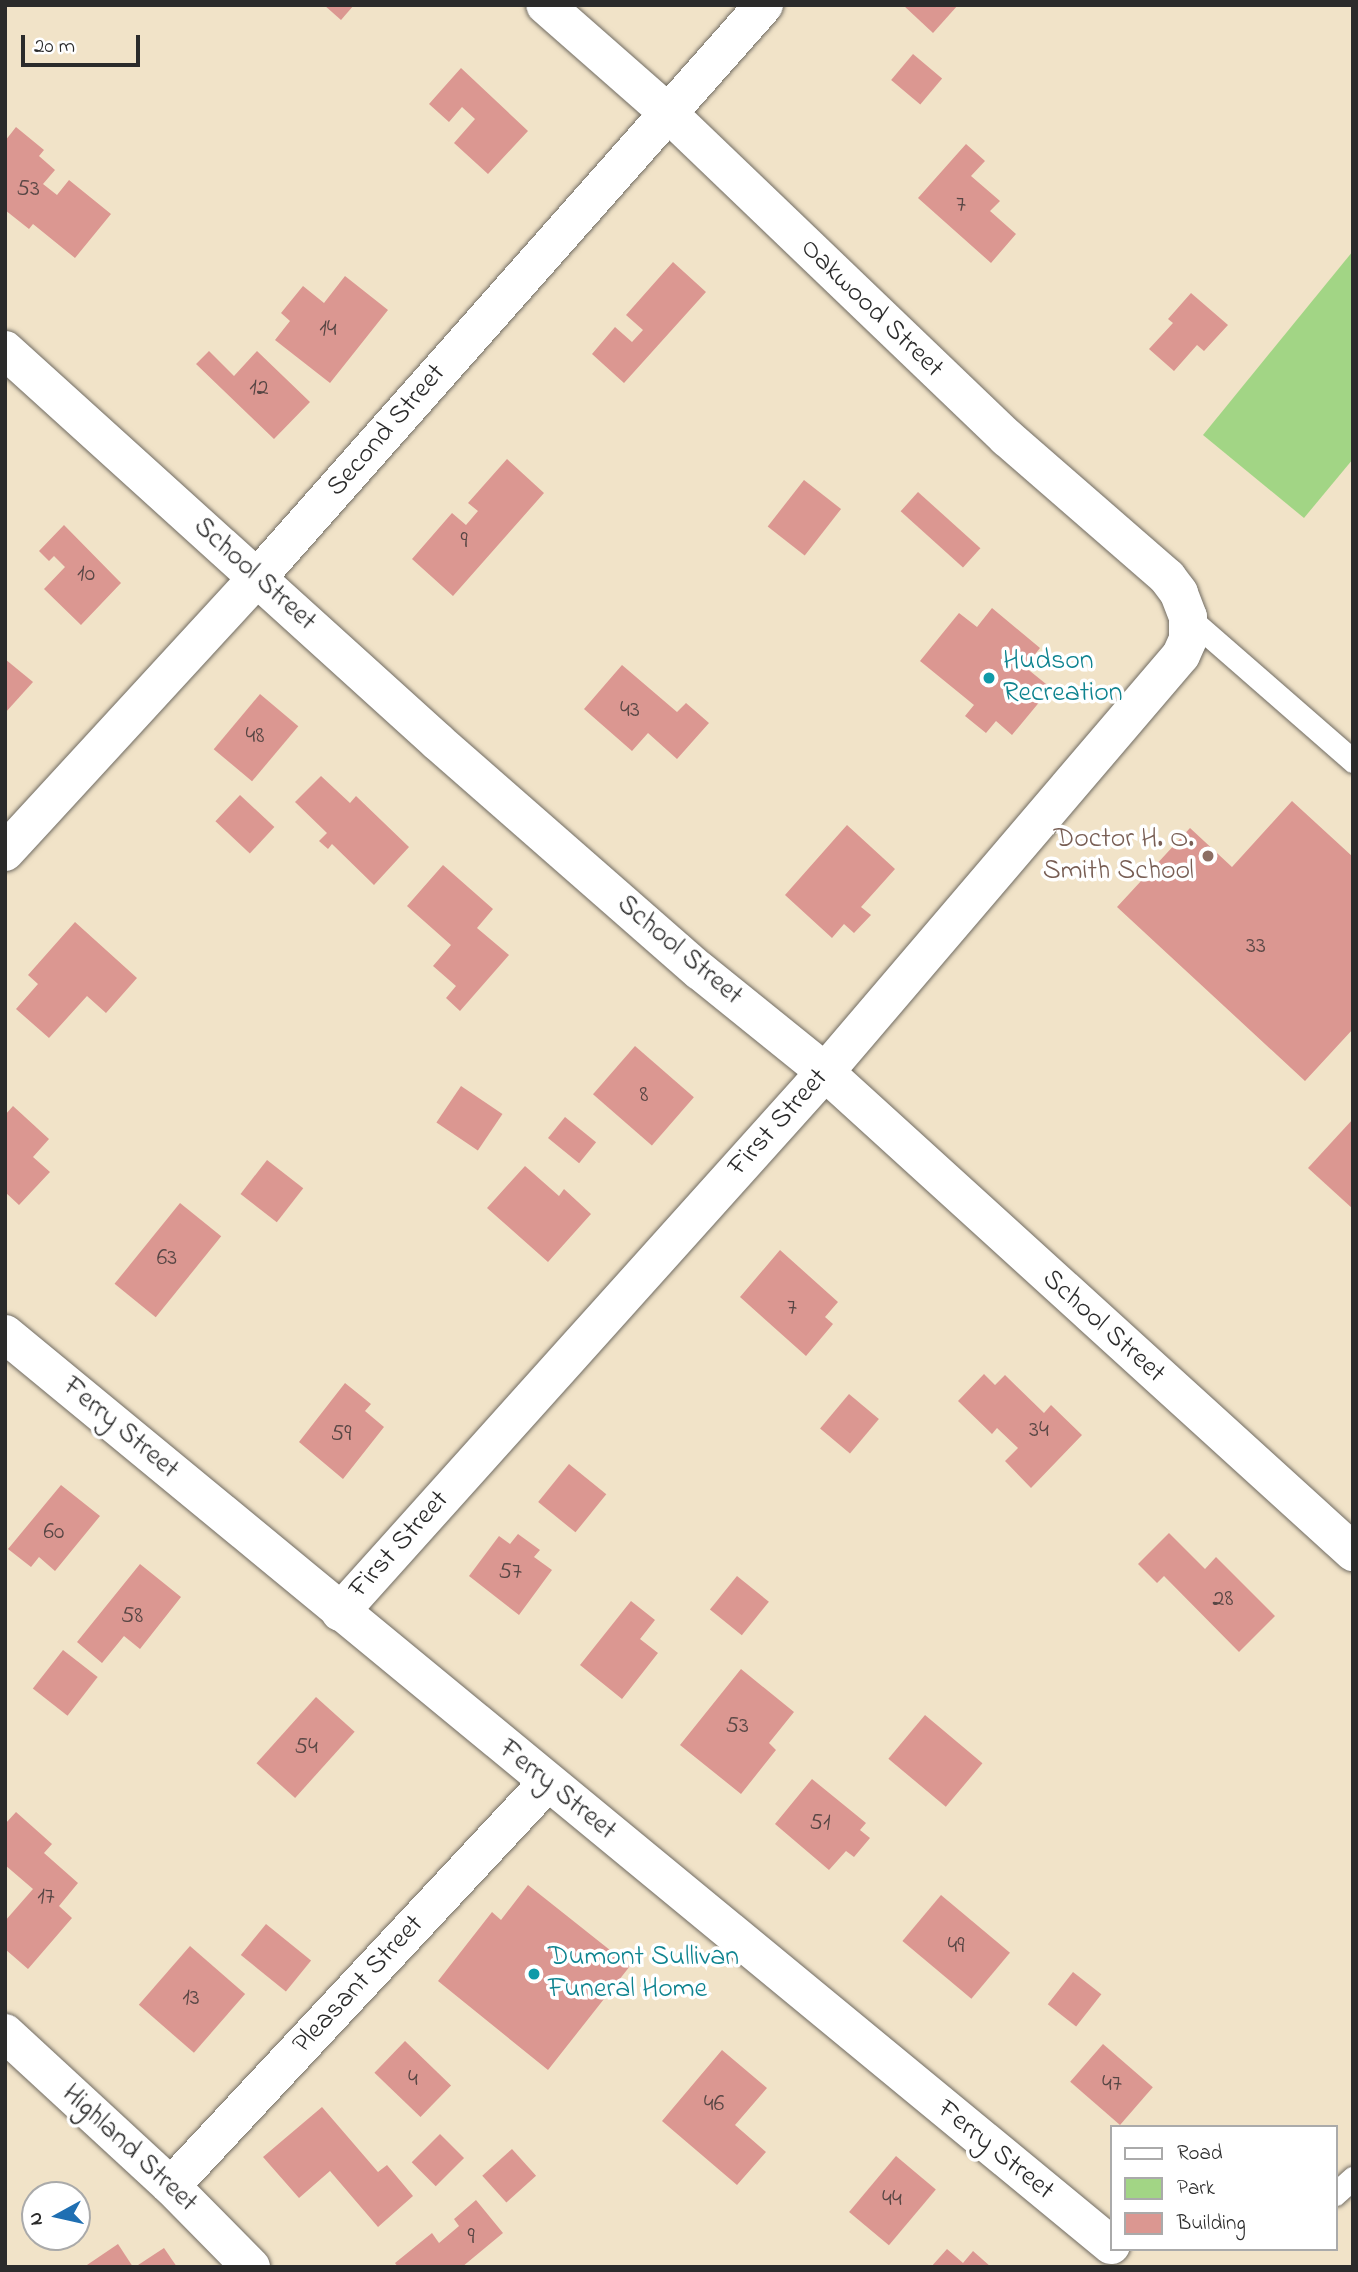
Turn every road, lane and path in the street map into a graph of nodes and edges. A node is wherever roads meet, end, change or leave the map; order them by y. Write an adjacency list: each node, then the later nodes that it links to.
1 (545, 5): 3 (street, Oakwood Street)
2 (764, 5): 3 (street, Second Street)
3 (667, 112): 5 (street, Second Street); 6 (street, Oakwood Street)
4 (5, 349): 5 (street, School Street)
5 (257, 578): 8 (street, Second Street); 9 (street, School Street)
6 (1188, 617): 7 (lane); 9 (street, First Street)
7 (1353, 761)
8 (5, 852)
9 (825, 1072): 11 (street, School Street); 12 (street, First Street)
10 (5, 1334): 12 (street, Ferry Street)
11 (1353, 1552)
12 (340, 1612): 13 (street, Ferry Street)
13 (547, 1783): 16 (street, Pleasant Street); 18 (street, Ferry Street)
14 (5, 2033): 16 (street, Highland Street)
15 (1353, 2178): 17 (lane)
16 (171, 2186): 20 (street, Highland Street)
17 (1337, 2192)
18 (1110, 2244)
19 (1118, 2251): 21 (street)
20 (251, 2267)
21 (1137, 2267)

